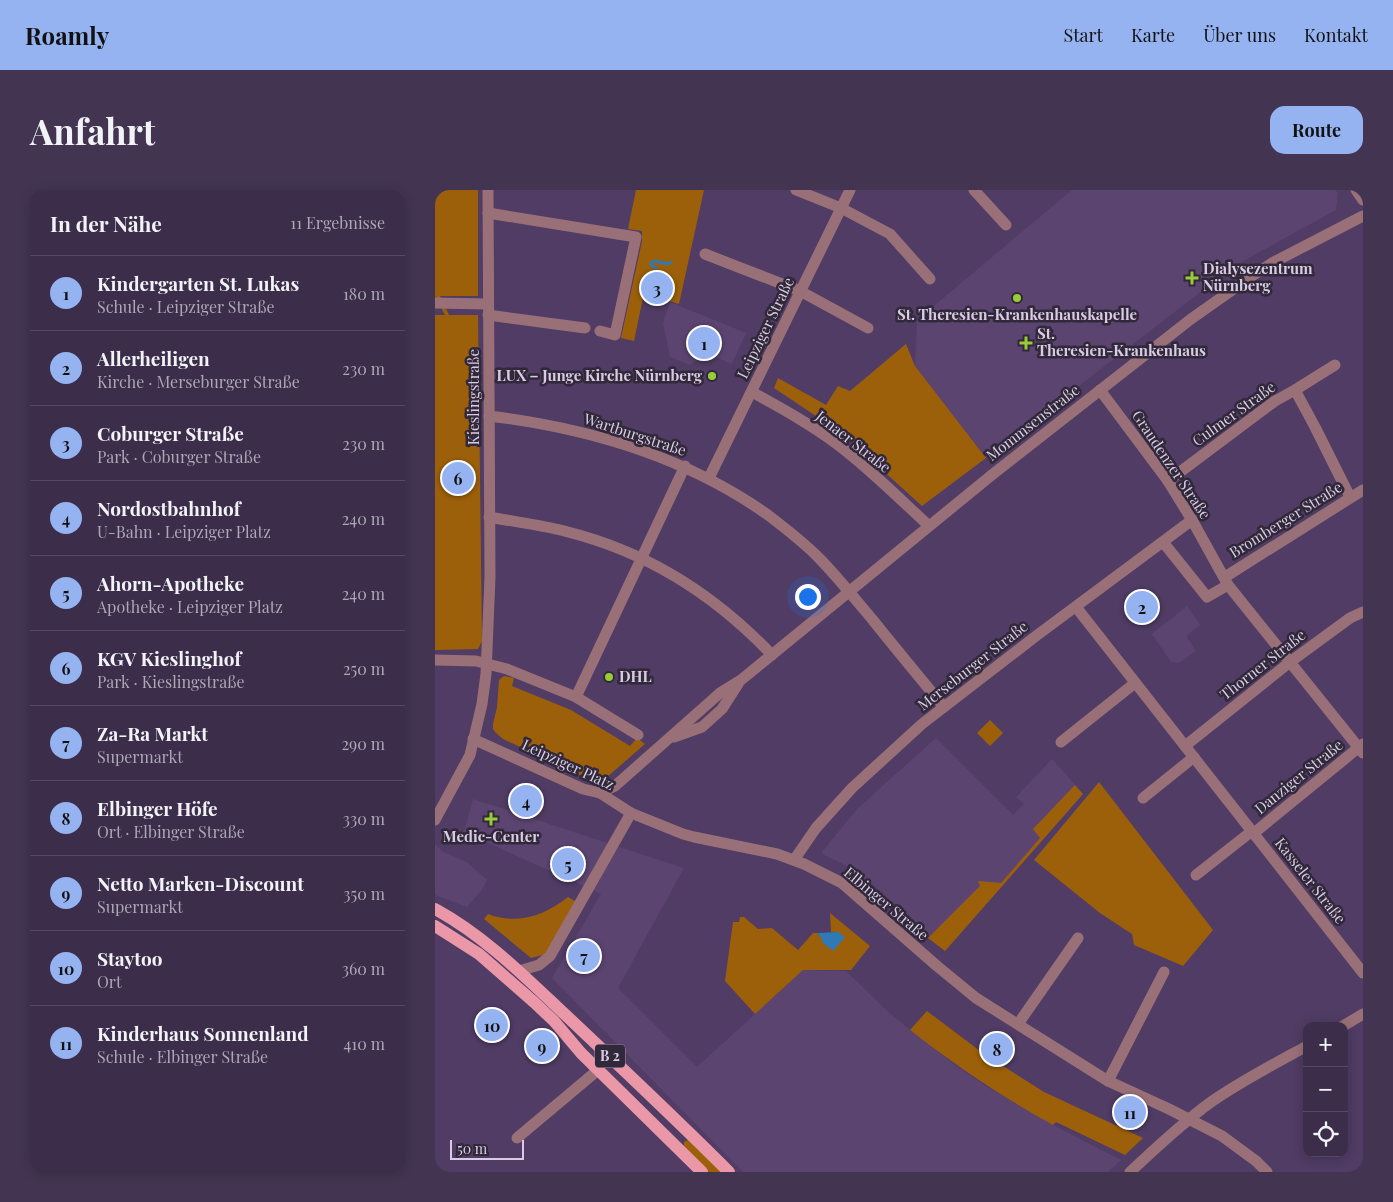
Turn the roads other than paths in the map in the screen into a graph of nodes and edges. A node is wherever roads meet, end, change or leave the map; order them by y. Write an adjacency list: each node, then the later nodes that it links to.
1 (488, 190): 8 (street, Kieslingstraße)
2 (796, 190): 7 (street)
3 (850, 190): 7 (street, Leipziger Straße)
4 (974, 190): 10 (street)
5 (1356, 190): 6 (street)
6 (1363, 200)
7 (841, 208): 12 (street); 13 (street, Leipziger Straße)
8 (488, 213): 15 (street, Kieslingstraße); 18 (street)
9 (1363, 216): 20 (street, Mommsenstraße)
10 (1005, 225)
11 (705, 254): 13 (street)
12 (930, 279)
13 (800, 291): 17 (street); 22 (street, Leipziger Straße)
14 (435, 303): 15 (street)
15 (488, 310): 16 (street); 23 (street, Kieslingstraße)
16 (585, 328)
17 (868, 328)
18 (600, 331)
19 (1335, 365): 21 (street, Culmer Straße)
20 (1100, 390): 26 (street, Graudenzer Straße); 31 (street, Mommsenstraße)
21 (1295, 390): 26 (street, Culmer Straße); 28 (street, Culmer Straße)
22 (752, 392): 25 (street, Leipziger Straße); 31 (street, Jenaer Straße)
23 (489, 416): 24 (street, Wartburgstraße); 29 (street, Kieslingstraße)
24 (685, 466): 25 (street, Wartburgstraße); 33 (street)
25 (709, 478): 35 (street, Wartburgstraße)
26 (1168, 481): 30 (street, Graudenzer Straße)
27 (1363, 490): 28 (street, Bromberger Straße)
28 (1350, 497): 34 (street, Bromberger Straße)
29 (489, 517): 33 (street); 41 (street, Kieslingstraße)
30 (1193, 520): 32 (street, Merseburger Straße); 34 (street, Graudenzer Straße)
31 (929, 526): 35 (street, Mommsenstraße)
32 (1163, 542): 34 (street); 36 (street, Merseburger Straße)
33 (641, 558): 38 (street); 43 (street)
34 (1227, 581): 40 (street, Graudenzer Straße)
35 (849, 592): 38 (street, Mommsenstraße); 44 (street, Wartburgstraße)
36 (1076, 607): 42 (street, Kasseler Straße); 44 (street, Merseburger Straße)
37 (1363, 612): 40 (street, Thorner Straße)
38 (772, 655): 51 (street, Mommsenstraße)
39 (435, 660): 41 (street)
40 (1289, 662): 48 (street, Thorner Straße); 49 (street, Graudenzer Straße)
41 (487, 664): 43 (street); 46 (street)
42 (1135, 683): 47 (street); 48 (street, Kasseler Straße)
43 (576, 697): 45 (street)
44 (944, 707): 57 (street, Merseburger Straße)
45 (638, 735)
46 (473, 739): 51 (street, Leipziger Platz); 53 (street); 55 (street)
47 (1061, 742)
48 (1185, 746): 50 (street, Kasseler Straße)
49 (1362, 748): 56 (street, Danziger Straße)
50 (1194, 757): 52 (street); 56 (street, Kasseler Straße)
51 (600, 793): 54 (street, Leipziger Platz)
52 (1143, 798)
53 (435, 803)
54 (631, 813): 57 (street, Elbinger Straße); 62 (street)
55 (435, 820)
56 (1253, 832): 58 (street); 64 (street, Kasseler Straße)
57 (795, 860): 67 (street, Elbinger Straße)
58 (1196, 875)
59 (435, 909): 62 (main road, B 2)
60 (435, 926): 69 (main road, B 2)
61 (1078, 938): 67 (street)
62 (519, 971): 74 (main road, B 2)
63 (1164, 972): 70 (street)
64 (1363, 973)
65 (1363, 1014): 66 (street)
66 (1348, 1023)
67 (1018, 1024): 70 (street, Elbinger Straße)
68 (1303, 1048): 71 (street)
69 (598, 1070): 72 (street); 73 (main road, B 2)
70 (1108, 1081): 71 (street, Elbinger Straße)
71 (1189, 1119): 75 (street); 76 (street, Elbinger Straße)
72 (517, 1138)
73 (702, 1172)
74 (729, 1172)
75 (1130, 1172)
76 (1267, 1172)

